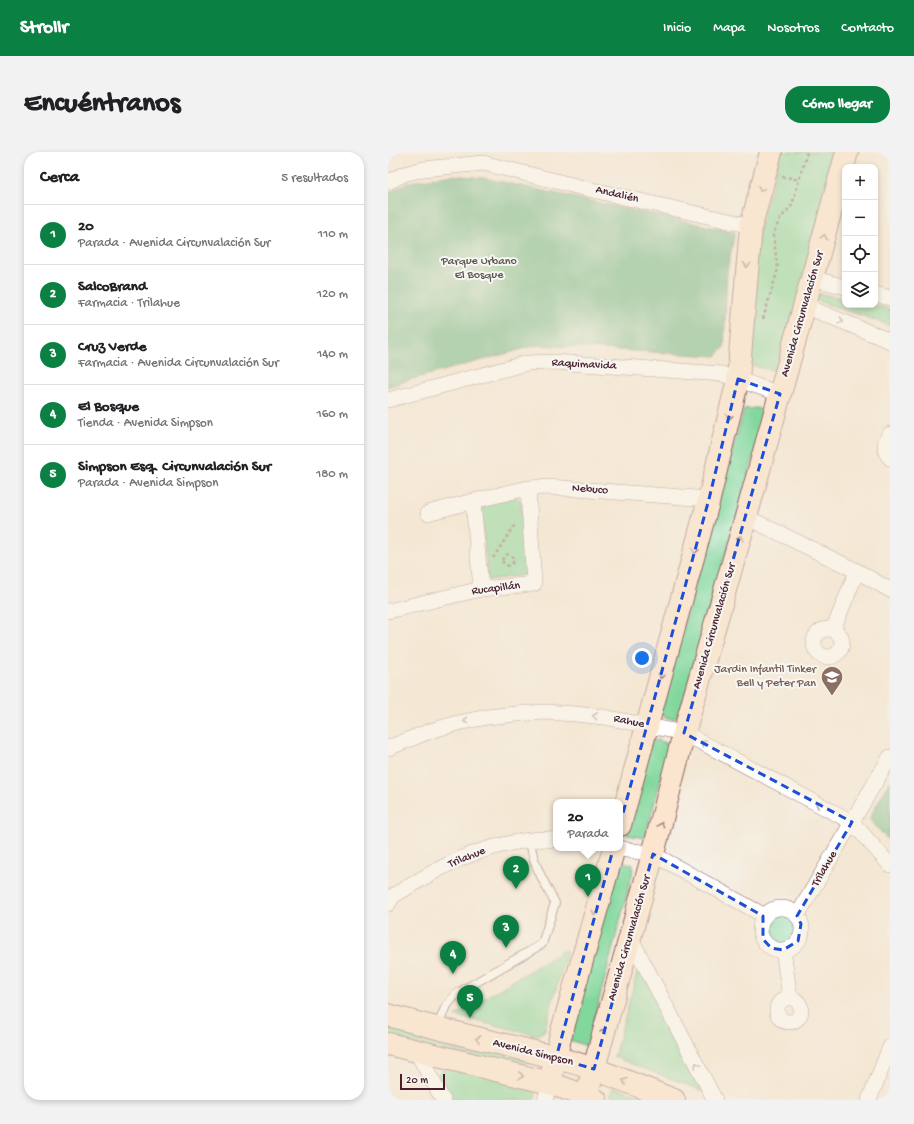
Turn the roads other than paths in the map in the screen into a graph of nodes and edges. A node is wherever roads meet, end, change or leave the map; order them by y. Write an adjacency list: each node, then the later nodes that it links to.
1 (771, 152): 5 (main road, one-way to 5)
2 (847, 152): 6 (main road, Avenida Circunvalación Sur, one-way to 2)
3 (482, 158): 4 (street, Andalién); 5 (street, Andalién)
4 (388, 182)
5 (751, 226): 12 (main road, one-way to 12)
6 (812, 278): 7 (street); 10 (main road, Avenida Circunvalación Sur)
7 (842, 286)
8 (878, 295): 9 (street)
9 (890, 298)
10 (805, 306): 11 (street, one-way to 11); 13 (main road, Avenida Circunvalación Sur)
11 (890, 341)
12 (738, 379): 13 (street, Raquimavida); 14 (street, Raquimavida); 18 (main road, one-way to 18)
13 (780, 394): 21 (main road, Avenida Circunvalación Sur)
14 (388, 400)
15 (890, 434): 16 (street)
16 (890, 458)
17 (528, 496): 18 (street, Nebuco); 19 (street, Nebuco); 23 (street, Rucapillán)
18 (709, 500): 27 (main road, one-way to 27)
19 (472, 501): 20 (street, Nebuco); 23 (street)
20 (428, 513)
21 (746, 517): 22 (street); 28 (main road, Avenida Circunvalación Sur, one-way to 21)
22 (857, 571): 24 (street); 26 (street)
23 (481, 584): 25 (street, Rucapillán)
24 (890, 590)
25 (388, 611)
26 (833, 630)
27 (647, 725): 28 (street, Rahue); 29 (street, Rahue, one-way to 29); 31 (main road)
28 (684, 733): 32 (street, Rahue, one-way to 28); 37 (main road, Avenida Circunvalación Sur, one-way to 28)
29 (388, 748)
30 (890, 757): 32 (street, Trilahue)
31 (623, 814)
32 (852, 822): 38 (street); 41 (street, Trilahue)
33 (530, 839): 34 (street, Trilahue); 39 (street, Trilahue); 46 (lane)
34 (553, 840)
35 (623, 849): 37 (street)
36 (613, 851): 50 (main road, one-way to 50)
37 (653, 854): 40 (street); 42 (main road, Avenida Circunvalación Sur)
38 (890, 865)
39 (390, 896)
40 (765, 916): 41 (street); 43 (street)
41 (797, 916): 43 (street)
42 (630, 937): 51 (main road, Avenida Circunvalación Sur, one-way to 42); 56 (street, one-way to 42)
43 (783, 950): 44 (street)
44 (790, 998)
45 (388, 1015): 46 (main road, Avenida Simpson)
46 (436, 1029): 50 (main road, Avenida Simpson, one-way to 46)
47 (388, 1044): 49 (main road, Avenida Simpson)
48 (890, 1047): 57 (street)
49 (416, 1051): 52 (main road, Avenida Simpson, one-way to 52); 54 (street)
50 (556, 1058): 51 (main road, Avenida Simpson); 52 (main road)
51 (594, 1069): 53 (main road, Avenida Circunvalación Sur); 55 (main road, Avenida Simpson, one-way to 51)
52 (547, 1091): 53 (main road, Avenida Simpson)
53 (589, 1099)
54 (443, 1100)
55 (674, 1100)
56 (715, 1100)
57 (869, 1100)

